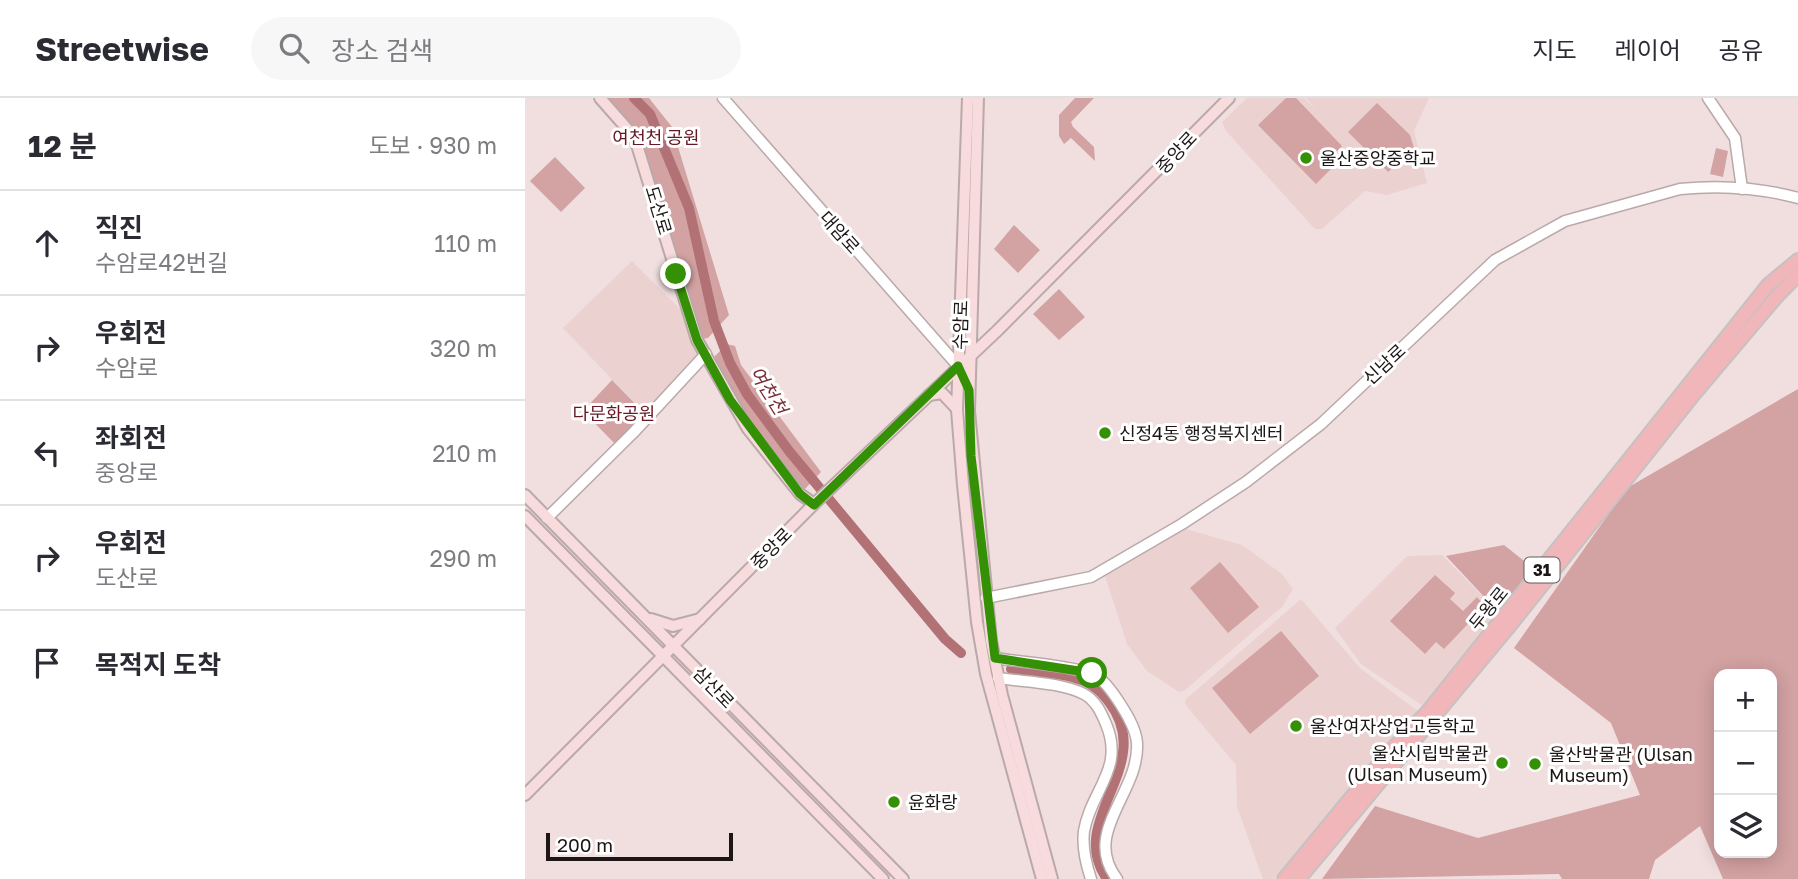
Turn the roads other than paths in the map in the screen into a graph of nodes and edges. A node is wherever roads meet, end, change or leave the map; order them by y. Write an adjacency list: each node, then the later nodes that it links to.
1 (600, 98): 12 (main road, 도산로)
2 (723, 98): 14 (street, 대암로)
3 (968, 98): 11 (main road, 수암로)
4 (978, 98): 11 (main road, 수암로)
5 (1229, 98): 13 (main road, 중앙로)
6 (1708, 98): 7 (street)
7 (1742, 189): 8 (street, 신남로); 22 (street, 신남로)
8 (1798, 198)
9 (1798, 260): 36 (main road, 두왕로 / 31)
10 (1798, 275): 37 (main road)
11 (966, 298): 13 (main road, 수암로); 14 (main road, 수암로)
12 (706, 354): 19 (main road, 도산로); 21 (street)
13 (970, 355): 14 (main road, 중앙로); 15 (main road, 수암로)
14 (958, 366): 15 (street, 대암로); 16 (main road, 중앙로); 17 (main road, 수암로)
15 (969, 390): 22 (main road, 수암로)
16 (927, 396): 17 (main road); 19 (main road, 중앙로)
17 (957, 410): 32 (main road, 수암로)
18 (525, 495): 21 (main road, 삼산로)
19 (814, 505): 24 (main road, 중앙로)
20 (525, 516): 26 (main road, 삼산로)
21 (547, 518): 23 (main road, 삼산로)
22 (986, 598): 27 (main road, 수암로)
23 (645, 617): 24 (main road); 25 (main road, 삼산로)
24 (702, 618): 25 (main road, 중앙로)
25 (675, 646): 26 (main road, 중앙로); 31 (main road, 삼산로)
26 (664, 657): 29 (main road, 중앙로); 30 (main road, 삼산로)
27 (995, 658): 28 (main road, 수암로); 35 (street)
28 (999, 678): 33 (main road, 수암로); 34 (street)
29 (525, 795)
30 (883, 879)
31 (903, 879)
32 (1042, 879)
33 (1052, 879)
34 (1091, 879)
35 (1117, 879)
36 (1284, 879)
37 (1299, 879)

